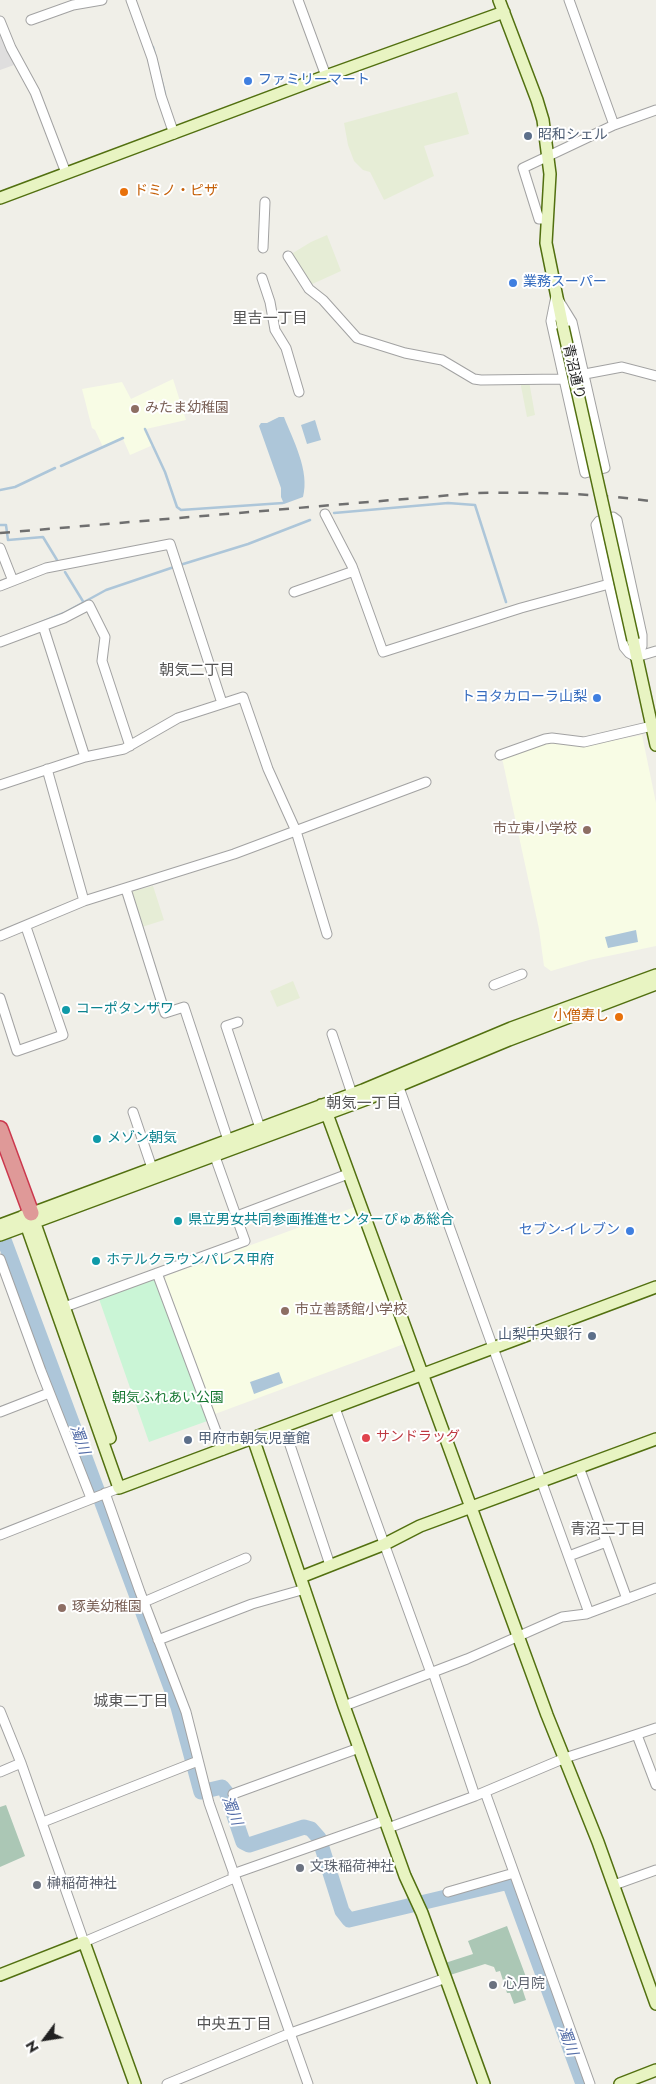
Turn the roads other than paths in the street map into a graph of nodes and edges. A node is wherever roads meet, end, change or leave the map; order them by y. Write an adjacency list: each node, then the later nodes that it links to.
1 (102, 0): 7 (street)
2 (130, 0): 12 (street)
3 (298, 0): 9 (street)
4 (499, 0): 6 (street, 青沼通り)
5 (568, 0): 11 (street)
6 (504, 12): 9 (street); 13 (street, 青沼通り)
7 (31, 20)
8 (0, 21): 14 (street)
9 (326, 76): 12 (street)
10 (656, 110): 11 (street)
11 (614, 125): 13 (street)
12 (174, 134): 14 (street)
13 (549, 156): 17 (street, 青沼通り); 17 (street)
14 (66, 173): 15 (street)
15 (0, 198)
16 (265, 202): 18 (street)
17 (547, 220): 21 (street, 青沼通り)
18 (263, 248)
19 (288, 256): 24 (street)
20 (262, 278): 25 (street)
21 (556, 296): 22 (street); 24 (street); 36 (street, 青沼通り, bridge)
22 (585, 374): 23 (street); 24 (street)
23 (656, 376)
24 (564, 379)
25 (298, 392)
26 (325, 514): 28 (street)
27 (0, 548): 29 (street)
28 (354, 571): 30 (street); 32 (street)
29 (13, 581): 31 (street); 37 (street)
30 (609, 584): 36 (street); 36 (street)
31 (0, 586)
32 (294, 592)
33 (43, 626): 34 (street); 40 (street); 42 (street)
34 (0, 642)
35 (656, 651): 36 (street)
36 (636, 657): 38 (street, 青沼通り)
37 (222, 703): 40 (street); 46 (street)
38 (652, 726): 39 (street, 青沼通り); 41 (street)
39 (656, 745)
40 (130, 746): 42 (street)
41 (500, 755)
42 (85, 757): 43 (street)
43 (47, 769): 45 (street); 48 (street)
44 (426, 782): 46 (street)
45 (0, 785)
46 (296, 830): 47 (street); 50 (street)
47 (126, 889): 48 (street); 65 (street)
48 (84, 901): 49 (street)
49 (26, 926): 51 (street); 56 (street)
50 (327, 934)
51 (0, 936)
52 (522, 974): 55 (street)
53 (656, 975): 59 (street)
54 (656, 984): 59 (street)
55 (494, 985)
56 (0, 998)
57 (238, 1022): 63 (street)
58 (332, 1034): 60 (street)
59 (397, 1082): 60 (street); 61 (street); 77 (street)
60 (352, 1094): 61 (street)
61 (324, 1110): 63 (street); 66 (street); 69 (street)
62 (133, 1112): 68 (street)
63 (260, 1128): 65 (street)
64 (0, 1129): 71 (highway)
65 (228, 1140): 66 (street)
66 (213, 1151): 68 (street); 70 (street); 71 (street)
67 (0, 1153): 71 (highway)
68 (152, 1168): 71 (street)
69 (348, 1174): 70 (street); 78 (street)
70 (237, 1216): 74 (street)
71 (20, 1222): 72 (street); 76 (street)
72 (0, 1235)
73 (0, 1259): 79 (street)
74 (157, 1274): 76 (street); 85 (street)
75 (656, 1287): 77 (street)
76 (61, 1308): 88 (street)
77 (494, 1348): 78 (street); 87 (street)
78 (422, 1376): 80 (street); 91 (street)
79 (49, 1393): 81 (street); 90 (street)
80 (335, 1408): 82 (street); 94 (street)
81 (0, 1412)
82 (284, 1427): 83 (street); 97 (street)
83 (253, 1438): 85 (street); 98 (street)
84 (656, 1439): 86 (street)
85 (223, 1450): 88 (street)
86 (579, 1467): 87 (street); 93 (street)
87 (541, 1482): 91 (street); 95 (street)
88 (122, 1487): 89 (street)
89 (105, 1493): 90 (street); 102 (street)
90 (91, 1498): 92 (street)
91 (471, 1507): 94 (street); 104 (street)
92 (0, 1535)
93 (606, 1542): 95 (street); 101 (street)
94 (385, 1544): 97 (street); 106 (street)
95 (569, 1556): 103 (street)
96 (246, 1558): 102 (street)
97 (330, 1565): 98 (street)
98 (300, 1577): 100 (street)
99 (656, 1588): 101 (street)
100 (305, 1589): 105 (street); 107 (street)
101 (627, 1599): 103 (street)
102 (144, 1602): 105 (street)
103 (589, 1613): 104 (street)
104 (518, 1636): 106 (street); 112 (street)
105 (158, 1640): 113 (street)
106 (432, 1673): 107 (street); 119 (street)
107 (344, 1706): 111 (street)
108 (0, 1711): 114 (street)
109 (656, 1728): 110 (street)
110 (637, 1735): 112 (street); 116 (street)
111 (359, 1748): 118 (street); 121 (street)
112 (565, 1758): 117 (street); 125 (street)
113 (198, 1760): 120 (street); 124 (street)
114 (21, 1763): 115 (street); 120 (street)
115 (0, 1772)
116 (656, 1785)
117 (485, 1792): 119 (street); 123 (street)
118 (233, 1794)
119 (475, 1796): 121 (street)
120 (42, 1822): 127 (street)
121 (387, 1824): 124 (street); 129 (street)
122 (656, 1870): 125 (street)
123 (514, 1873): 126 (street); 137 (street)
124 (234, 1876): 127 (street); 131 (street)
125 (614, 1884): 130 (street)
126 (448, 1892)
127 (84, 1942): 128 (street); 133 (street)
128 (0, 1976)
129 (446, 1978): 131 (street); 136 (street)
130 (656, 2004)
131 (290, 2034): 134 (street); 135 (street)
132 (656, 2070): 138 (street)
133 (135, 2084)
134 (167, 2084)
135 (308, 2084)
136 (484, 2084)
137 (590, 2084)
138 (620, 2084)

